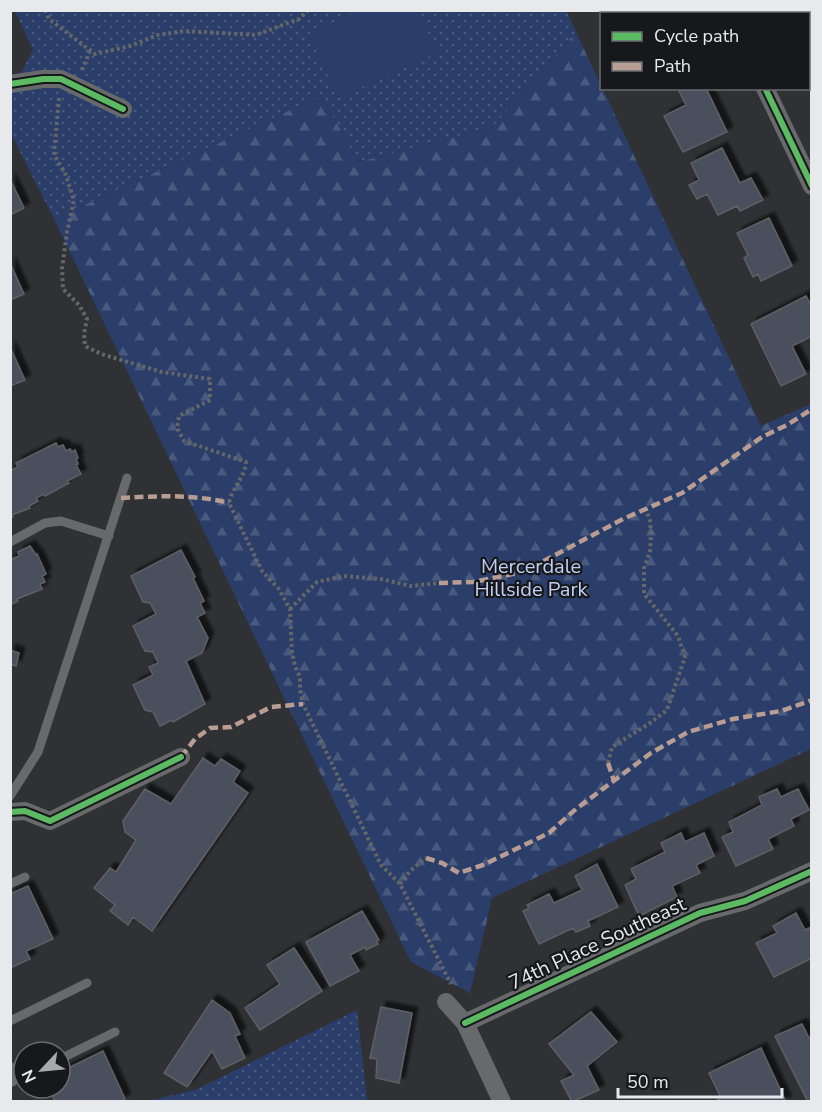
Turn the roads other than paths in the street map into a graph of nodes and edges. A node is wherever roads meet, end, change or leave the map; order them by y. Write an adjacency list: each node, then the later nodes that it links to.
1 (10, 84): 3 (street)
2 (766, 90): 4 (street)
3 (123, 109)
4 (811, 182)
5 (127, 478): 6 (lane)
6 (109, 536): 7 (lane); 9 (lane)
7 (10, 542)
8 (181, 758): 10 (street)
9 (10, 796)
10 (10, 812)
11 (812, 871): 17 (street, 74th Place Southeast)
12 (25, 877): 13 (lane)
13 (10, 884)
14 (87, 983): 16 (lane)
15 (449, 994): 17 (street)
16 (10, 1021)
17 (465, 1023): 20 (street)
18 (115, 1032): 19 (lane)
19 (72, 1053)
20 (502, 1101)

